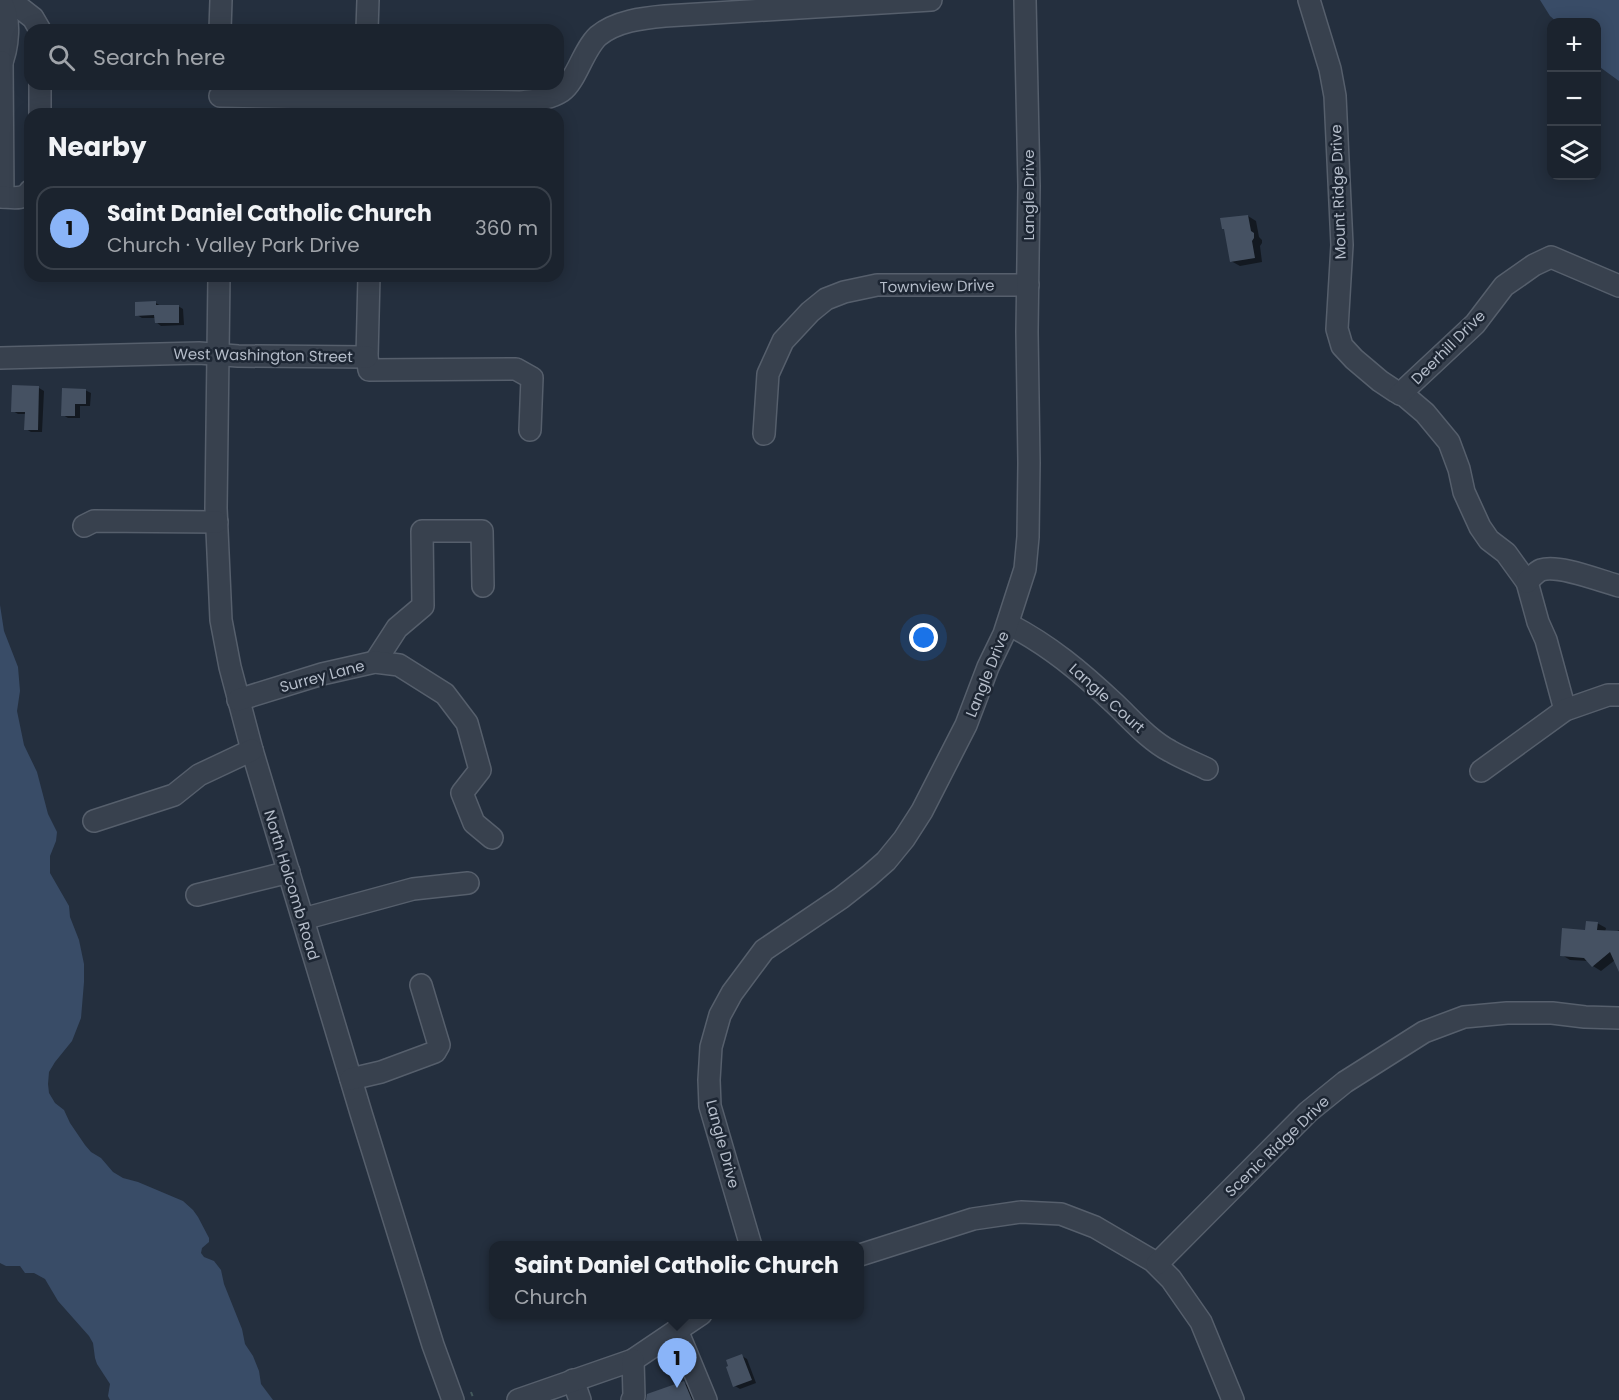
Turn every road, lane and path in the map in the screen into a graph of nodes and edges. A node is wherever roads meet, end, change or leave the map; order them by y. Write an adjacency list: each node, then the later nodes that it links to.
1 (10, 0): 9 (street)
2 (221, 0): 10 (street)
3 (368, 0): 11 (street)
4 (931, 0): 8 (street)
5 (1025, 0): 23 (street, Langle Drive)
6 (1310, 0): 28 (street, Mount Ridge Drive)
7 (0, 1): 12 (street)
8 (758, 5): 13 (street)
9 (36, 24)
10 (220, 24)
11 (368, 24)
12 (1, 64): 20 (street)
13 (564, 89)
14 (40, 90): 18 (street)
15 (563, 90): 17 (street)
16 (220, 98): 17 (street)
17 (370, 99)
18 (40, 108)
19 (24, 196): 20 (street)
20 (1, 197)
21 (219, 282): 25 (street, North Holcomb Road)
22 (369, 282): 26 (street)
23 (1028, 285): 30 (street, Townview Drive); 36 (street, Langle Drive)
24 (1619, 286): 28 (street, Deerhill Drive)
25 (219, 354): 26 (street, West Washington Street); 27 (street, West Washington Street); 31 (street, North Holcomb Road)
26 (367, 357): 29 (street, West Washington Street)
27 (0, 358)
28 (1400, 394): 33 (street, Mount Ridge Drive)
29 (530, 430)
30 (764, 435)
31 (216, 522): 32 (street); 39 (street, North Holcomb Road)
32 (84, 526)
33 (1527, 582): 35 (street); 40 (street)
34 (483, 586): 37 (street)
35 (1619, 586)
36 (1008, 624): 42 (street, Langle Court); 53 (street, Langle Drive)
37 (375, 662): 39 (street, Surrey Lane); 45 (street, Surrey Lane)
38 (1619, 694): 40 (street)
39 (238, 700): 41 (street, North Holcomb Road)
40 (1565, 710): 43 (street)
41 (252, 750): 44 (street); 46 (street, North Holcomb Road)
42 (1207, 769)
43 (1481, 771)
44 (94, 821)
45 (492, 838)
46 (289, 872): 48 (street); 49 (street, North Holcomb Road)
47 (468, 884): 49 (street)
48 (197, 895)
49 (303, 919): 52 (street, North Holcomb Road)
50 (421, 986): 52 (street)
51 (1619, 1018): 55 (street, Scenic Ridge Drive)
52 (351, 1079): 60 (street, North Holcomb Road)
53 (750, 1241)
54 (864, 1254): 55 (street)
55 (1157, 1264): 65 (street)
56 (694, 1319): 57 (street)
57 (677, 1330): 58 (street); 64 (street)
58 (633, 1360): 59 (street); 63 (street)
59 (577, 1390): 62 (street)
60 (462, 1396): 61 (path)
61 (474, 1400)
62 (518, 1400)
63 (632, 1400)
64 (706, 1400)
65 (1233, 1400)

